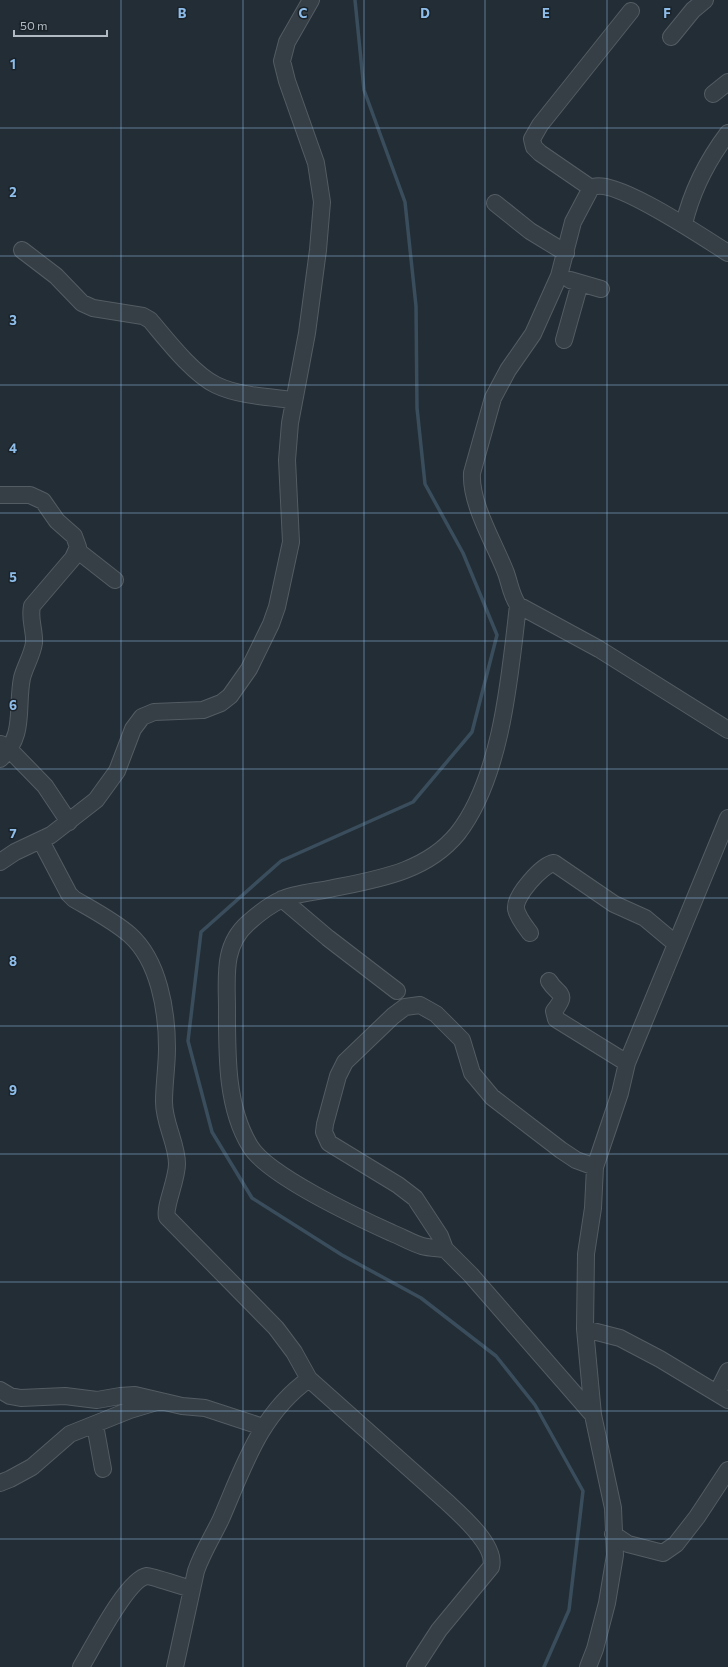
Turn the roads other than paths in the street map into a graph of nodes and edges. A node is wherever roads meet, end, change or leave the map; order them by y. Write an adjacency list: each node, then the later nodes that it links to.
1 (311, 0): 18 (street)
2 (705, 0): 4 (street)
3 (631, 11): 8 (street)
4 (671, 37)
5 (728, 82): 6 (street)
6 (713, 94)
7 (728, 133): 10 (street)
8 (590, 188): 10 (street); 12 (street)
9 (495, 203): 12 (street)
10 (684, 224): 13 (street)
11 (22, 250): 18 (street)
12 (566, 253): 14 (street)
13 (728, 253)
14 (559, 276): 15 (street); 22 (street)
15 (580, 283): 16 (street); 17 (street)
16 (601, 289)
17 (564, 340)
18 (294, 400): 26 (street)
19 (0, 495): 20 (street)
20 (78, 551): 21 (street); 24 (street)
21 (115, 580)
22 (518, 605): 23 (street); 29 (street)
23 (728, 730)
24 (3, 751): 26 (street)
25 (728, 818): 31 (street)
26 (69, 822): 27 (street)
27 (41, 841): 28 (street); 39 (street)
28 (0, 862)
29 (282, 899): 33 (street); 36 (street)
30 (530, 933): 31 (street)
31 (676, 944): 34 (street)
32 (549, 981): 34 (street)
33 (396, 991)
34 (627, 1063): 35 (street)
35 (595, 1167): 36 (street); 37 (street)
36 (445, 1249): 43 (street)
37 (585, 1329): 41 (street); 43 (street)
38 (728, 1371): 41 (street)
39 (309, 1379): 45 (street); 53 (street)
40 (0, 1390): 42 (street)
41 (723, 1396)
42 (160, 1401): 44 (street); 45 (street)
43 (593, 1415): 49 (street)
44 (95, 1425): 46 (street); 48 (street)
45 (262, 1427): 50 (street)
46 (103, 1470)
47 (728, 1470): 49 (street)
48 (0, 1483)
49 (613, 1534): 54 (street)
50 (192, 1589): 51 (street); 52 (street)
51 (81, 1667)
52 (175, 1667)
53 (415, 1667)
54 (588, 1667)

